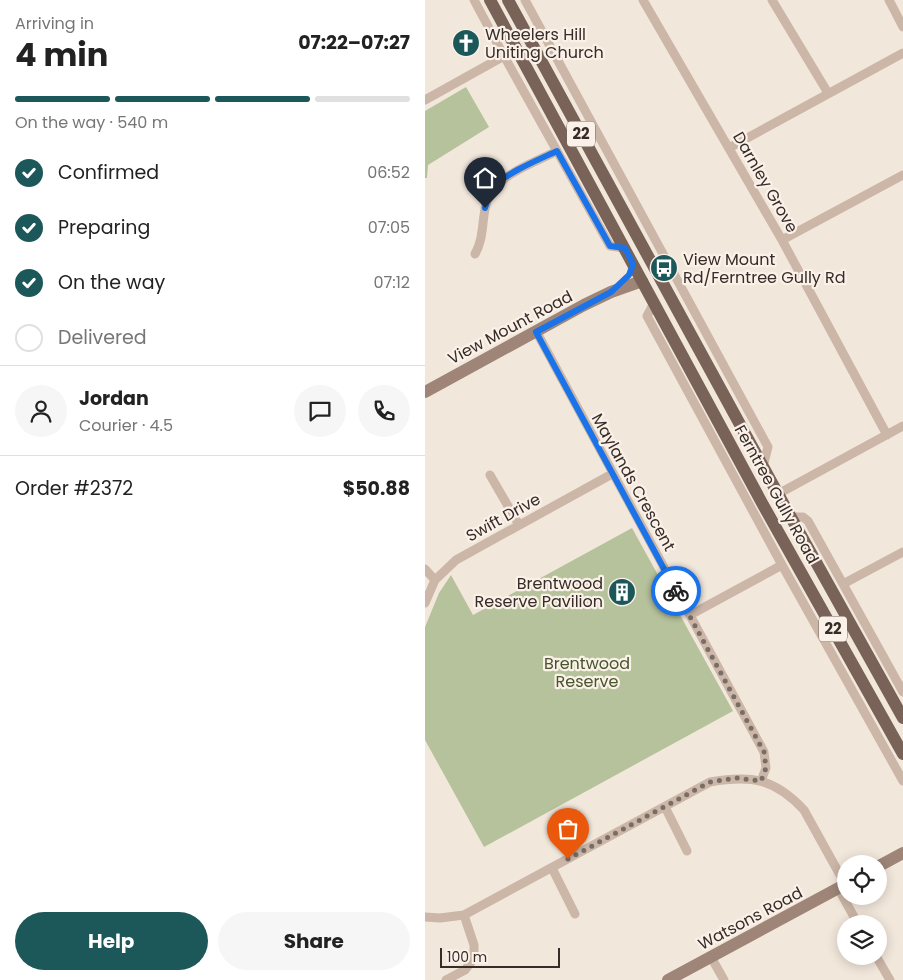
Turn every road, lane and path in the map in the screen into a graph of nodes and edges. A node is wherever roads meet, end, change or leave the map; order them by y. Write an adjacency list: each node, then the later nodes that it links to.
1 (474, 0): 10 (street)
2 (490, 0): 17 (main road, Ferntree Gully Road / 22)
3 (509, 0): 20 (main road, Ferntree Gully Road / 22)
4 (525, 0): 24 (street, Ferntree Gully Road)
5 (643, 0): 13 (street, Darnley Grove)
6 (772, 0): 11 (street)
7 (889, 0): 8 (street)
8 (903, 27)
9 (903, 53): 11 (street)
10 (504, 56): 12 (street); 14 (street)
11 (828, 94): 13 (street)
12 (425, 100)
13 (729, 148): 16 (street, Darnley Grove)
14 (557, 151): 17 (street); 18 (street)
15 (903, 175): 16 (street)
16 (782, 240): 29 (street, Darnley Grove)
17 (625, 248): 19 (main road, Ferntree Gully Road / 22)
18 (475, 254)
19 (633, 264): 21 (main road, Ferntree Gully Road / 22); 22 (street, View Mount Road)
20 (654, 267): 21 (main road); 25 (main road, Ferntree Gully Road / 22)
21 (642, 281): 22 (street, View Mount Road); 23 (main road, Ferntree Gully Road / 22)
22 (611, 292): 26 (street, View Mount Road)
23 (654, 303): 34 (main road, Ferntree Gully Road / 22); 38 (street)
24 (695, 312): 25 (street); 30 (street, Ferntree Gully Road)
25 (682, 319): 30 (main road, Ferntree Gully Road / 22)
26 (536, 332): 27 (street, View Mount Road); 31 (street, Maylands Crescent)
27 (425, 392)
28 (903, 426): 29 (street)
29 (887, 435): 33 (street)
30 (763, 466): 33 (main road, Ferntree Gully Road / 22)
31 (612, 474): 36 (street, Swift Drive); 43 (street, Maylands Crescent)
32 (490, 475): 36 (street)
33 (778, 494): 34 (main road); 35 (main road, Ferntree Gully Road / 22)
34 (762, 502): 46 (main road, Ferntree Gully Road / 22)
35 (791, 517): 41 (street); 45 (main road, Ferntree Gully Road / 22)
36 (519, 525): 40 (street, Swift Drive)
37 (903, 552): 41 (street)
38 (782, 565): 43 (street); 46 (street)
39 (425, 569): 40 (street)
40 (435, 580): 42 (street, Swift Drive)
41 (843, 584): 44 (street)
42 (425, 603)
43 (690, 615): 48 (street, Maylands Crescent)
44 (903, 692)
45 (903, 718)
46 (884, 734): 47 (main road, Ferntree Gully Road / 22); 49 (street)
47 (903, 754)
48 (761, 781): 50 (street); 55 (street)
49 (903, 781)
50 (665, 807): 51 (street); 54 (street)
51 (687, 851)
52 (903, 853): 53 (street)
53 (887, 862)
54 (551, 868): 57 (street); 58 (street)
55 (837, 874)
56 (837, 889): 60 (street, Watsons Road)
57 (575, 914)
58 (464, 915): 59 (street); 62 (street)
59 (425, 917)
60 (711, 957): 63 (street, Watsons Road); 64 (street)
61 (881, 965): 65 (street)
62 (446, 980)
63 (668, 980)
64 (724, 980)
65 (889, 980)

